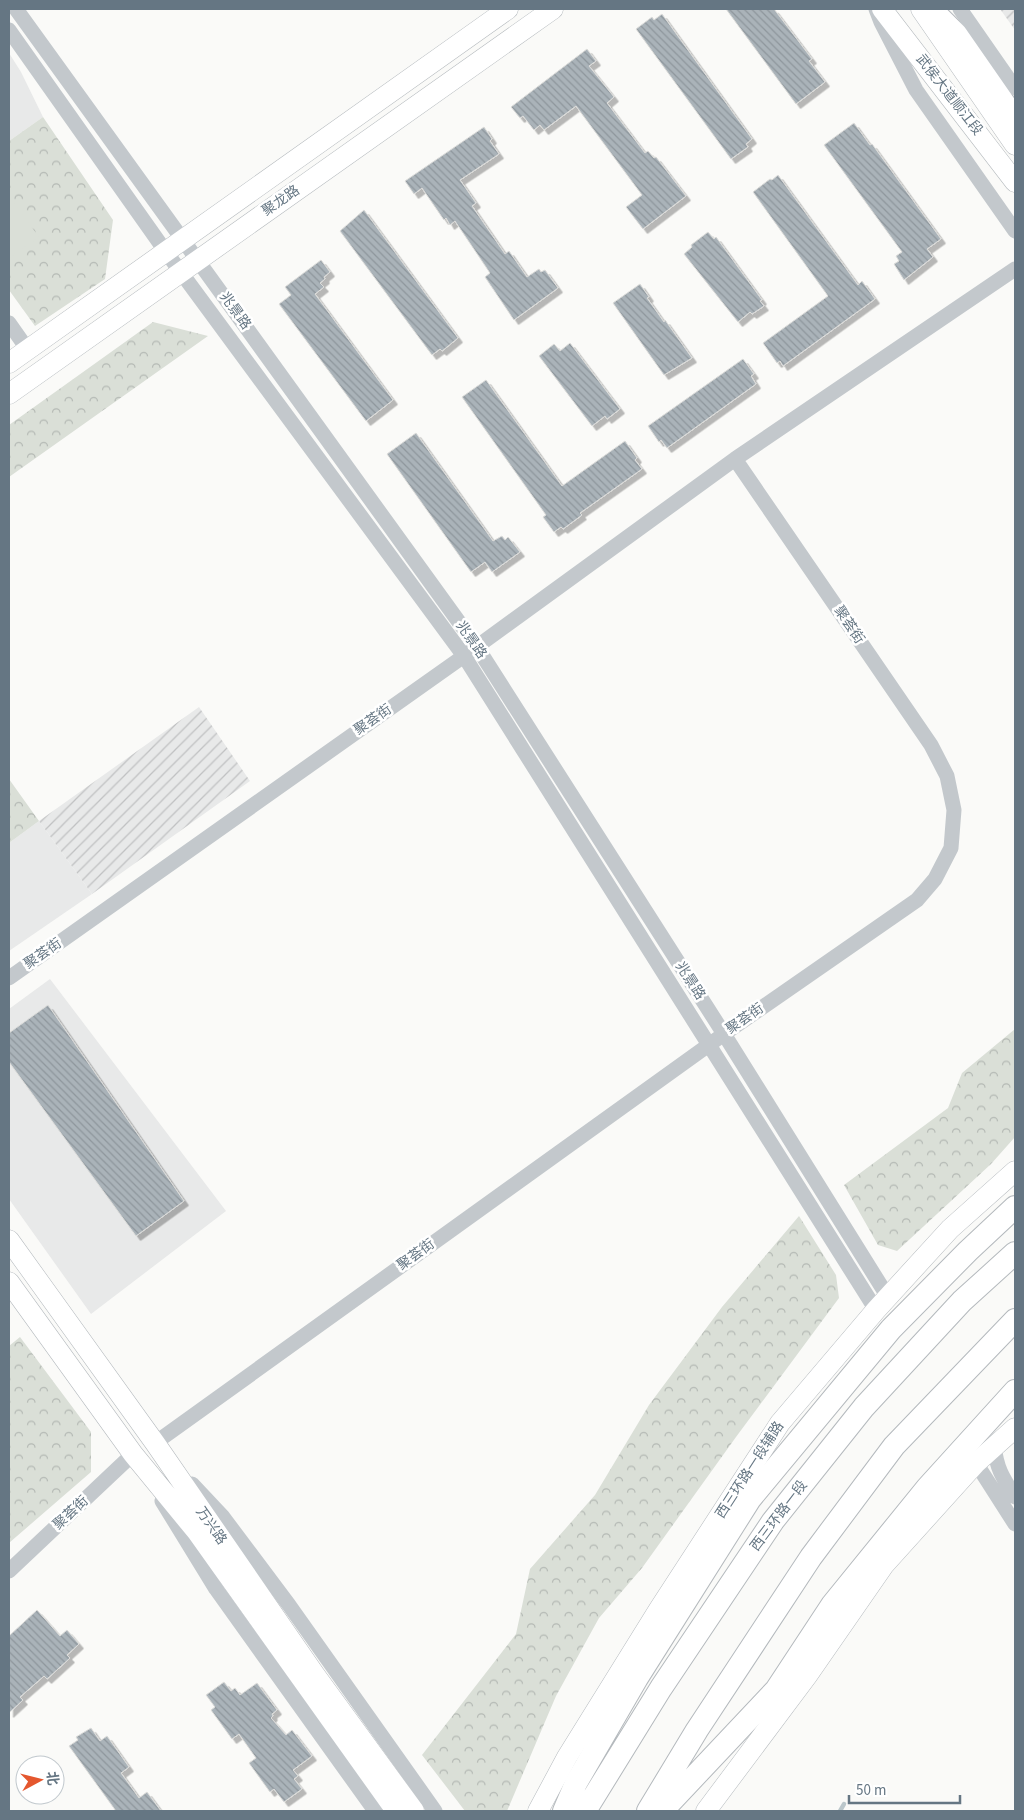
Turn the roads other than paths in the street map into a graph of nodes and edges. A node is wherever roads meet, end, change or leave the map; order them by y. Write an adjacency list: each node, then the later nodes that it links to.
1 (16, 9): 15 (street, 兆景路)
2 (508, 9): 15 (main road, 聚龙路)
3 (553, 9): 17 (main road, 聚龙路)
4 (876, 9): 14 (street)
5 (882, 9): 13 (main road, 武侯大道顺江段)
6 (921, 9): 12 (main road, 武侯大道顺江段)
7 (931, 9): 11 (highway)
8 (960, 9): 10 (street)
9 (9, 30): 16 (street, 兆景路)
10 (1015, 88)
11 (1015, 119)
12 (1015, 145)
13 (1015, 182)
14 (1015, 231)
15 (183, 240): 16 (main road, 聚龙路); 17 (street, 兆景路)
16 (166, 252): 19 (street, 兆景路); 21 (main road, 聚龙路)
17 (198, 260): 19 (main road, 聚龙路); 25 (street, 兆景路)
18 (1015, 269): 24 (street, 聚荟街)
19 (181, 272): 23 (main road, 聚龙路); 26 (street, 兆景路)
20 (9, 323): 21 (street)
21 (28, 350): 22 (main road, 聚龙路)
22 (9, 363)
23 (9, 394)
24 (735, 458): 25 (street, 聚荟街); 28 (street, 聚荟街)
25 (476, 647): 26 (street, 聚荟街); 28 (street, 兆景路)
26 (464, 656): 27 (street, 聚荟街); 29 (street, 兆景路)
27 (9, 978)
28 (724, 1034): 29 (street, 聚荟街); 35 (street, 兆景路)
29 (708, 1045): 35 (street, 兆景路); 39 (street, 聚荟街)
30 (1015, 1171): 35 (main road, 西三环路一段辅路)
31 (1015, 1207): 52 (highway)
32 (9, 1240): 39 (main road, 万兴路)
33 (1015, 1253): 53 (highway, 西三环路一段)
34 (9, 1282): 41 (main road)
35 (882, 1304): 51 (main road, 西三环路一段辅路)
36 (1015, 1320): 54 (highway)
37 (1015, 1391): 55 (highway)
38 (1015, 1428): 40 (main road)
39 (155, 1443): 46 (main road, 万兴路); 50 (street)
40 (994, 1446): 42 (main road); 43 (street)
41 (134, 1454): 45 (street, 聚荟街); 46 (main road); 47 (street)
42 (976, 1463): 44 (street); 56 (main road)
43 (1015, 1497)
44 (1015, 1524)
45 (9, 1571)
46 (308, 1678): 48 (main road); 49 (main road, 万兴路)
47 (375, 1811)
48 (396, 1811)
49 (414, 1811)
50 (435, 1811)
51 (538, 1811)
52 (564, 1811)
53 (585, 1811)
54 (648, 1811)
55 (662, 1811)
56 (706, 1811)

